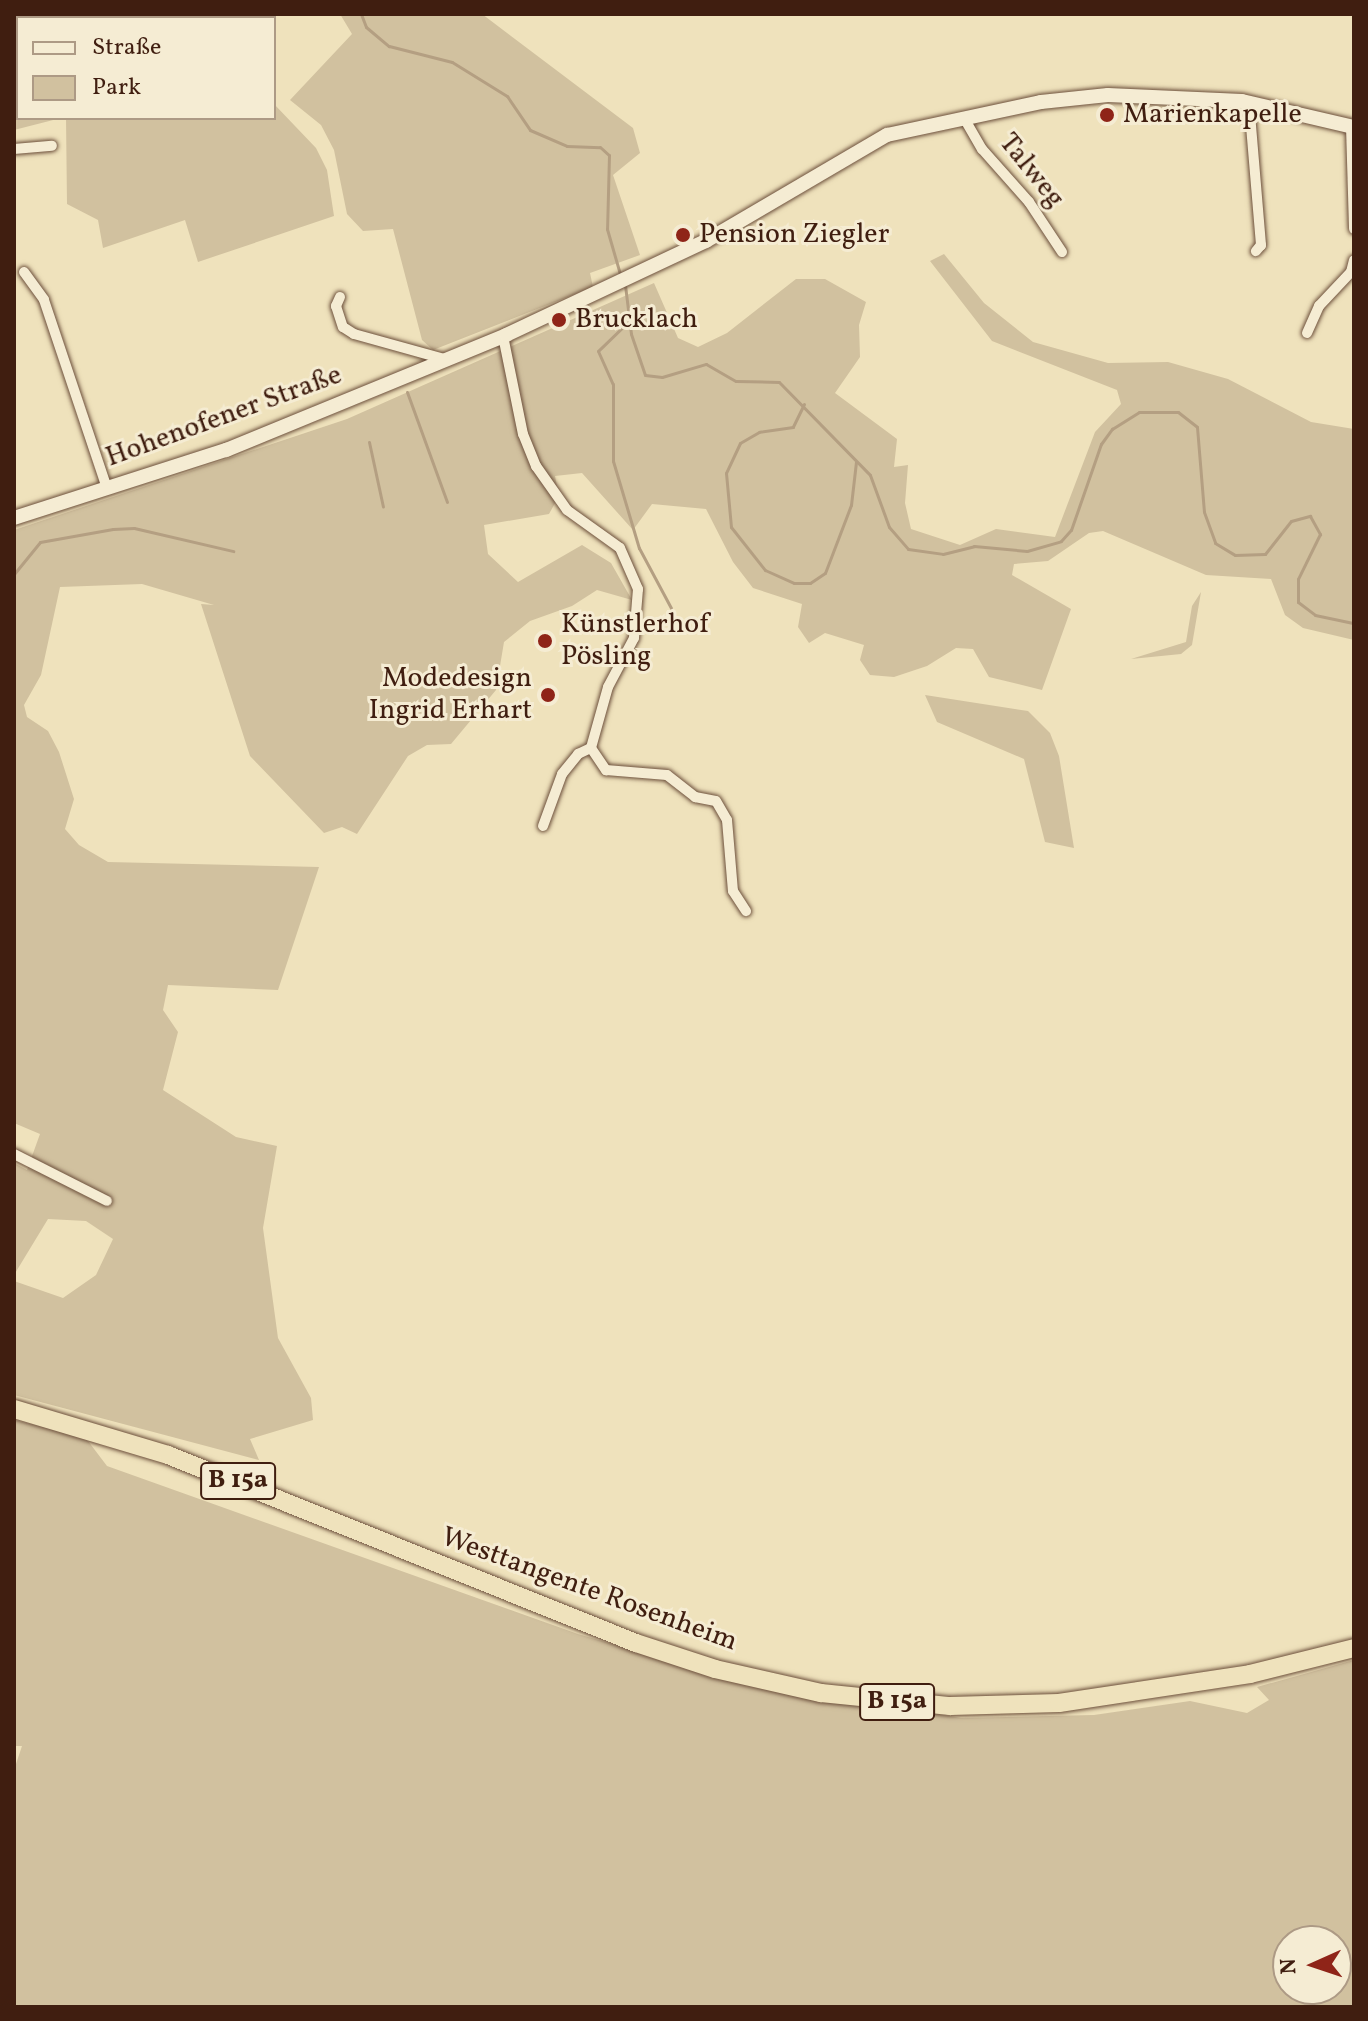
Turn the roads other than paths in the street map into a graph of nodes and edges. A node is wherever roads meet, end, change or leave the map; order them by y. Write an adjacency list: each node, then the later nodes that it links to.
1 (1249, 102): 2 (main road, Hohenofener Straße); 3 (main road, Hohenofener Straße); 7 (street)
2 (964, 118): 8 (street, Talweg); 13 (main road, Hohenofener Straße)
3 (1352, 126): 6 (street)
4 (52, 146): 5 (street)
5 (14, 149)
6 (1354, 229)
7 (1256, 251)
8 (1062, 252)
9 (1354, 260): 12 (street)
10 (24, 272): 15 (street)
11 (340, 297): 14 (street, Hohenofener Straße)
12 (1307, 333)
13 (503, 336): 14 (main road, Hohenofener Straße); 17 (street)
14 (446, 360): 15 (main road, Hohenofener Straße)
15 (107, 488): 16 (main road, Hohenofener Straße)
16 (15, 516)
17 (591, 748): 18 (street); 19 (street)
18 (543, 826)
19 (746, 911)
20 (14, 1154): 21 (street)
21 (107, 1201)
22 (14, 1409): 23 (highway, Westtangente Rosenheim / B 15a)
23 (1354, 1648)

